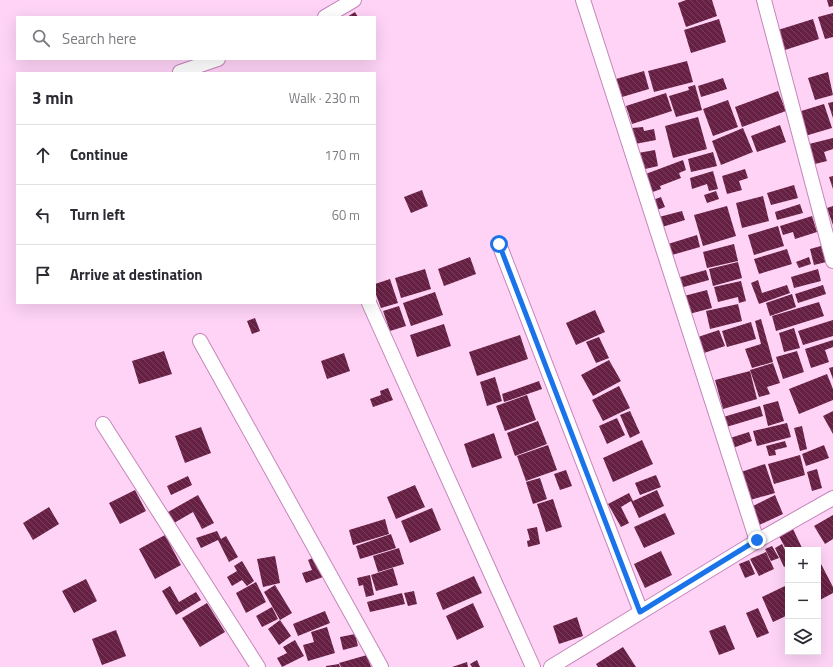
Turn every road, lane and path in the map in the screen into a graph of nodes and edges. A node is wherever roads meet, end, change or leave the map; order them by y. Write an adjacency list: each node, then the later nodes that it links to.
1 (354, 0): 4 (street)
2 (583, 0): 13 (street)
3 (764, 0): 8 (street)
4 (327, 16)
5 (215, 60): 6 (street)
6 (180, 72)
7 (499, 244): 14 (street)
8 (833, 262)
9 (369, 304): 17 (street)
10 (200, 341): 16 (street)
11 (104, 424): 15 (street)
12 (833, 498): 13 (street)
13 (757, 540): 14 (street)
14 (640, 612): 18 (street)
15 (258, 667)
16 (381, 667)
17 (533, 667)
18 (551, 667)

